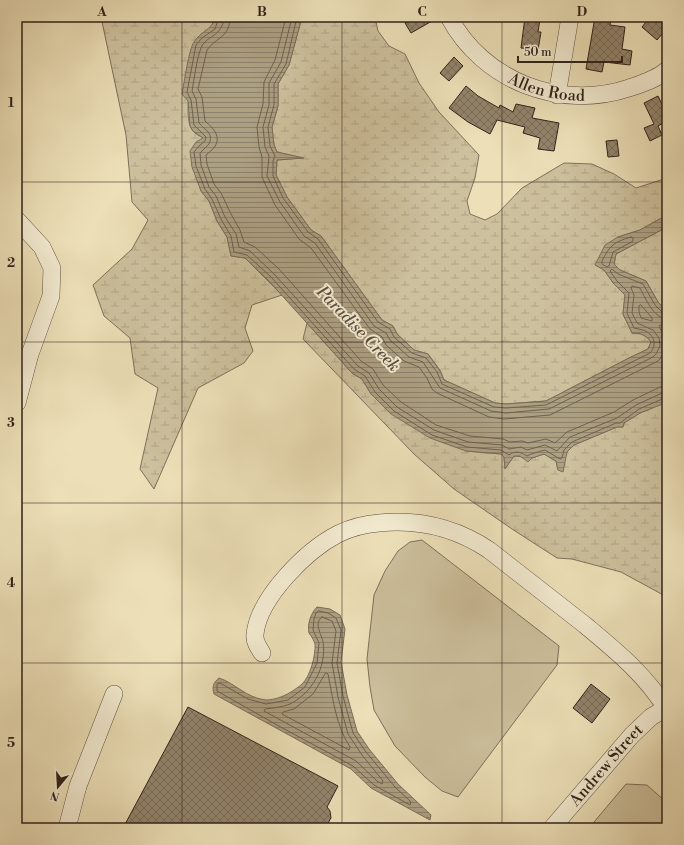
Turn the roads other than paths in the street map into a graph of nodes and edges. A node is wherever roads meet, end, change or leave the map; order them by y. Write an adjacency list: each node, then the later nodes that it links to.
1 (449, 17): 4 (street, Allen Road)
2 (570, 17): 4 (street)
3 (667, 70): 4 (street, Allen Road)
4 (557, 95)
5 (17, 220): 6 (street)
6 (17, 403)
7 (262, 653): 9 (street)
8 (114, 694): 10 (street)
9 (666, 709): 11 (street, Andrew Street)
10 (67, 828)
11 (552, 828)

